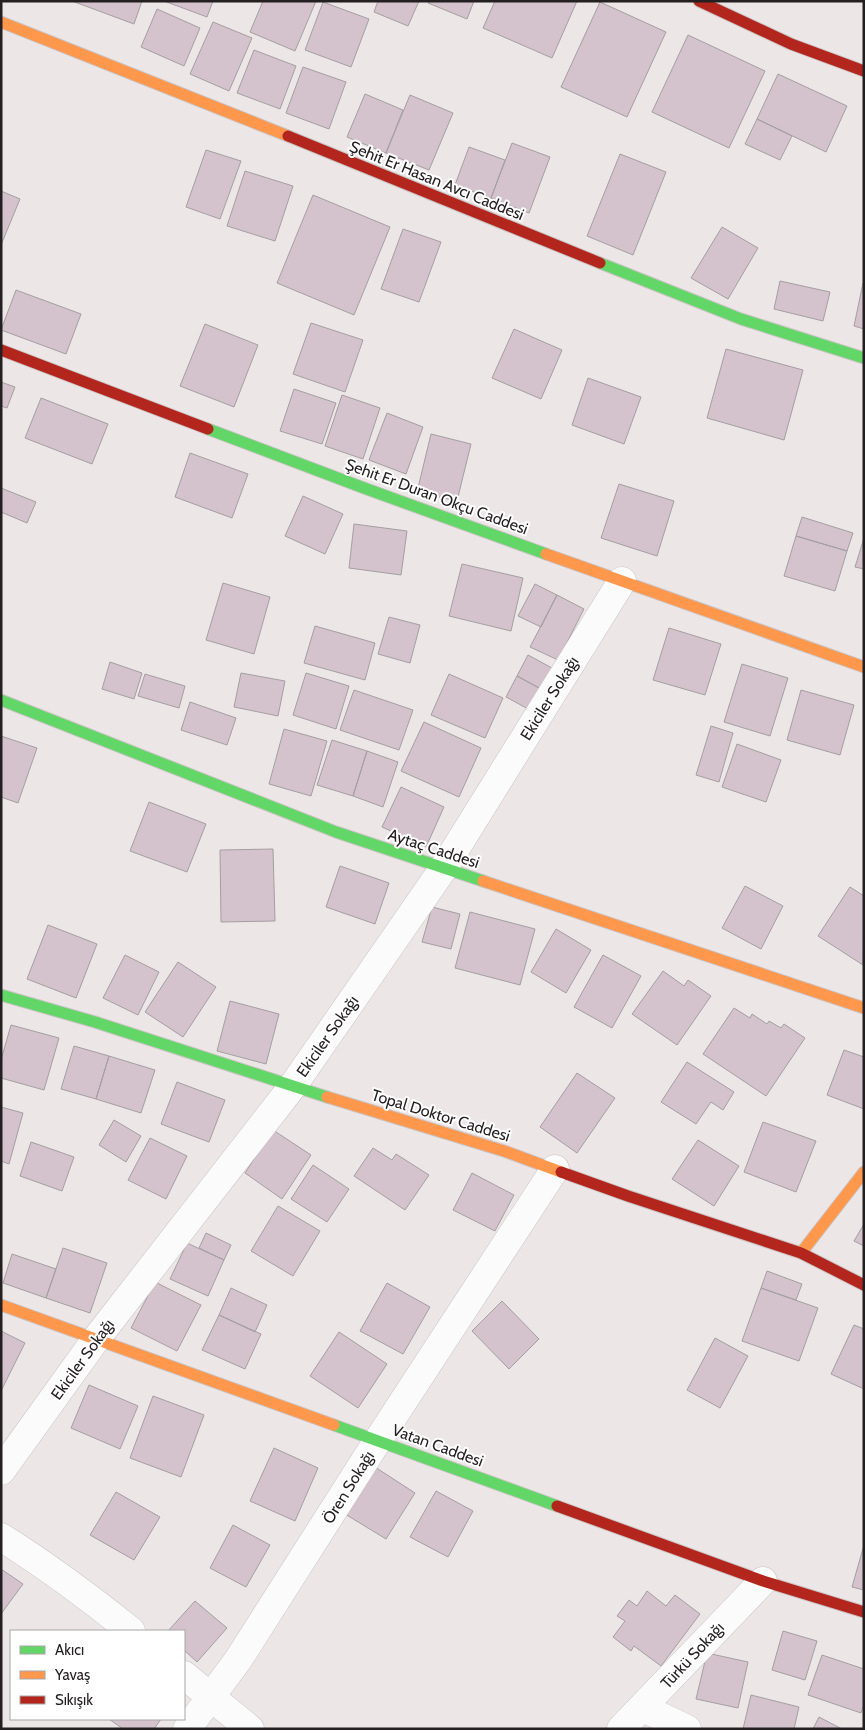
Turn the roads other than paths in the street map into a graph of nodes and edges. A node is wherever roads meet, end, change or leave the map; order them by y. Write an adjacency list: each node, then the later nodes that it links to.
1 (699, 1): 3 (street)
2 (1, 22): 5 (street, Şehit Er Hasan Avcı Caddesi)
3 (864, 71)
4 (1, 350): 6 (street, Şehit Er Duran Okçu Caddesi)
5 (864, 358)
6 (622, 581): 7 (street, Şehit Er Duran Okçu Caddesi); 9 (street, Ekiciler Sokağı)
7 (864, 667)
8 (1, 700): 9 (street, Aytaç Caddesi)
9 (443, 868): 11 (street, Aytaç Caddesi); 12 (street, Ekiciler Sokağı)
10 (1, 995): 12 (street, Topal Doktor Caddesi)
11 (864, 1008)
12 (292, 1087): 13 (street, Topal Doktor Caddesi); 18 (street, Ekiciler Sokağı)
13 (555, 1169): 15 (street, Topal Doktor Caddesi); 19 (street, Ören Sokağı)
14 (864, 1172): 15 (street)
15 (801, 1253): 16 (street, Topal Doktor Caddesi)
16 (864, 1285)
17 (1, 1305): 18 (street, Vatan Caddesi)
18 (96, 1339): 19 (street, Vatan Caddesi); 20 (street, Ekiciler Sokağı)
19 (378, 1440): 22 (street, Vatan Caddesi); 26 (street, Ören Sokağı)
20 (1, 1471)
21 (1, 1537): 24 (street)
22 (763, 1580): 23 (street, Vatan Caddesi); 27 (street, Türkü Sokağı)
23 (864, 1612)
24 (129, 1630)
25 (185, 1676): 26 (street)
26 (211, 1698): 28 (street, Ören Sokağı); 29 (street)
27 (643, 1708): 30 (street, Türkü Sokağı); 31 (street)
28 (187, 1729)
29 (250, 1729)
30 (621, 1729)
31 (687, 1729)

